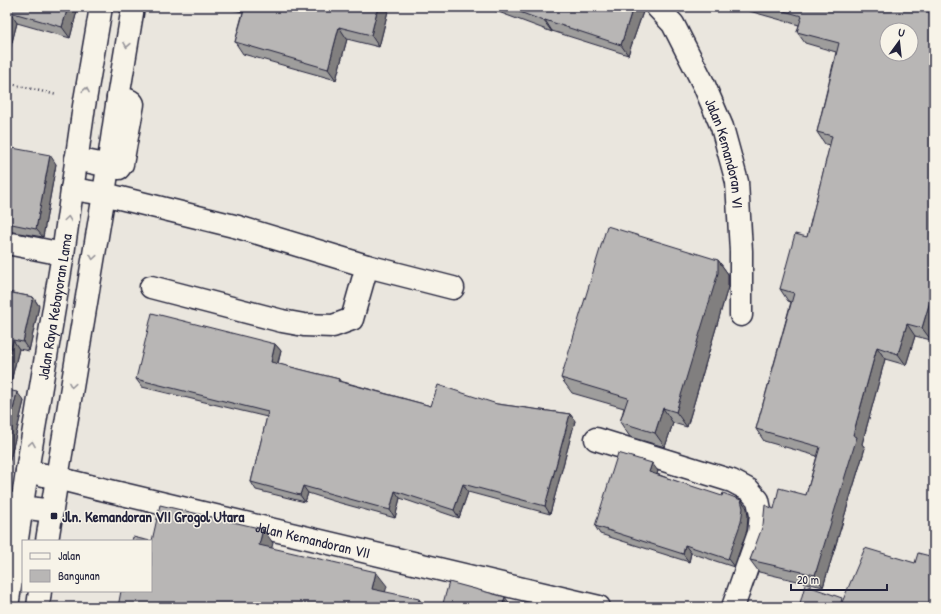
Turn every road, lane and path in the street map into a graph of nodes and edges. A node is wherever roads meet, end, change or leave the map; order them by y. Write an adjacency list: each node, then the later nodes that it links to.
1 (101, 7): 6 (street, Jalan Raya Kebayoran Lama, one-way to 1)
2 (133, 7): 7 (street, Jalan Raya Kebayoran Lama, one-way to 7)
3 (657, 7): 15 (street, Jalan Kemandoran VI)
4 (7, 83): 5 (path)
5 (54, 94)
6 (76, 160): 7 (street); 8 (street, Jalan Raya Kebayoran Lama)
7 (108, 165): 9 (street, Jalan Raya Kebayoran Lama)
8 (72, 189): 9 (street); 11 (street, Jalan Raya Kebayoran Lama, one-way to 8)
9 (104, 194): 12 (street); 18 (street, Jalan Raya Kebayoran Lama, one-way to 18)
10 (7, 243): 11 (street)
11 (63, 254): 17 (street, Jalan Raya Kebayoran Lama, one-way to 11)
12 (367, 266): 13 (street); 14 (street)
13 (151, 287)
14 (453, 288)
15 (741, 315)
16 (596, 439): 26 (street)
17 (27, 471): 18 (street, Jalan Kemandoran VII); 19 (street, Jalan Raya Kebayoran Lama)
18 (56, 478): 20 (street, Jalan Raya Kebayoran Lama); 25 (street, Jalan Kemandoran VII)
19 (15, 505): 20 (street); 23 (street, Jalan Raya Kebayoran Lama)
20 (51, 511): 21 (street, Jalan Raya Kebayoran Lama)
21 (47, 540)
22 (40, 592): 24 (street)
23 (7, 607)
24 (38, 607)
25 (599, 607)
26 (733, 607)

